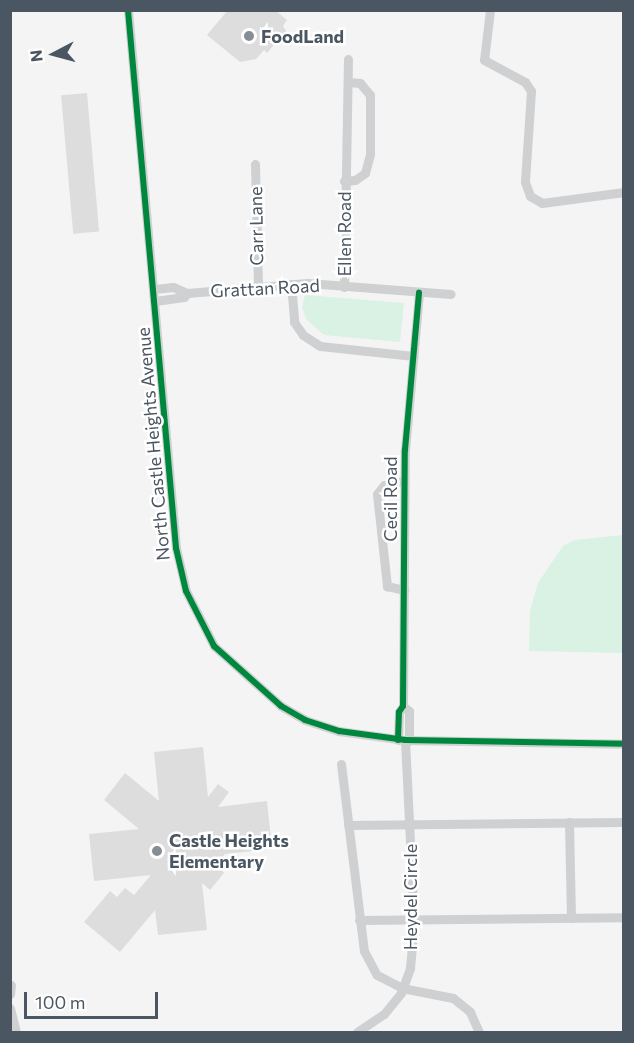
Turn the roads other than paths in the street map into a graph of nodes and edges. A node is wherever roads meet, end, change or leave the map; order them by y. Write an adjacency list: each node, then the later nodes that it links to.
1 (128, 10): 11 (street, North Castle Heights Avenue)
2 (490, 10): 7 (street)
3 (348, 60): 4 (street, Ellen Road)
4 (348, 82): 6 (street, Ellen Road); 6 (street, Ellen Road)
5 (255, 164): 10 (street, Carr Lane)
6 (344, 181): 9 (street, Ellen Road)
7 (624, 192)
8 (291, 284): 9 (street, Grattan Road); 10 (street, Grattan Road); 16 (street)
9 (344, 287): 13 (street, Grattan Road)
10 (258, 288): 12 (street, Grattan Road)
11 (154, 290): 12 (street); 15 (street, North Castle Heights Avenue)
12 (187, 293): 15 (street)
13 (419, 293): 14 (street, Grattan Road); 16 (street, Cecil Road)
14 (451, 294)
15 (155, 301): 20 (street, North Castle Heights Avenue)
16 (413, 356): 17 (street, Cecil Road)
17 (404, 481): 18 (street, Cecil Road); 18 (street, Cecil Road)
18 (405, 590): 19 (street, Cecil Road)
19 (404, 706): 20 (street, Heydel Circle)
20 (404, 740): 21 (street, North Castle Heights Avenue); 25 (street, Heydel Circle)
21 (624, 744)
22 (341, 764): 26 (street)
23 (569, 822): 24 (street); 25 (street); 28 (street)
24 (624, 822)
25 (409, 824): 26 (street); 30 (street, Heydel Circle)
26 (348, 825): 29 (street)
27 (624, 917): 28 (street)
28 (571, 918): 30 (street)
29 (359, 920): 30 (street); 32 (street)
30 (414, 920): 32 (street, Heydel Circle)
31 (11, 985): 33 (street)
32 (402, 988): 36 (street, Heydel Circle); 37 (street)
33 (10, 994)
34 (10, 1008): 35 (street)
35 (16, 1032)
36 (357, 1032)
37 (479, 1032)

